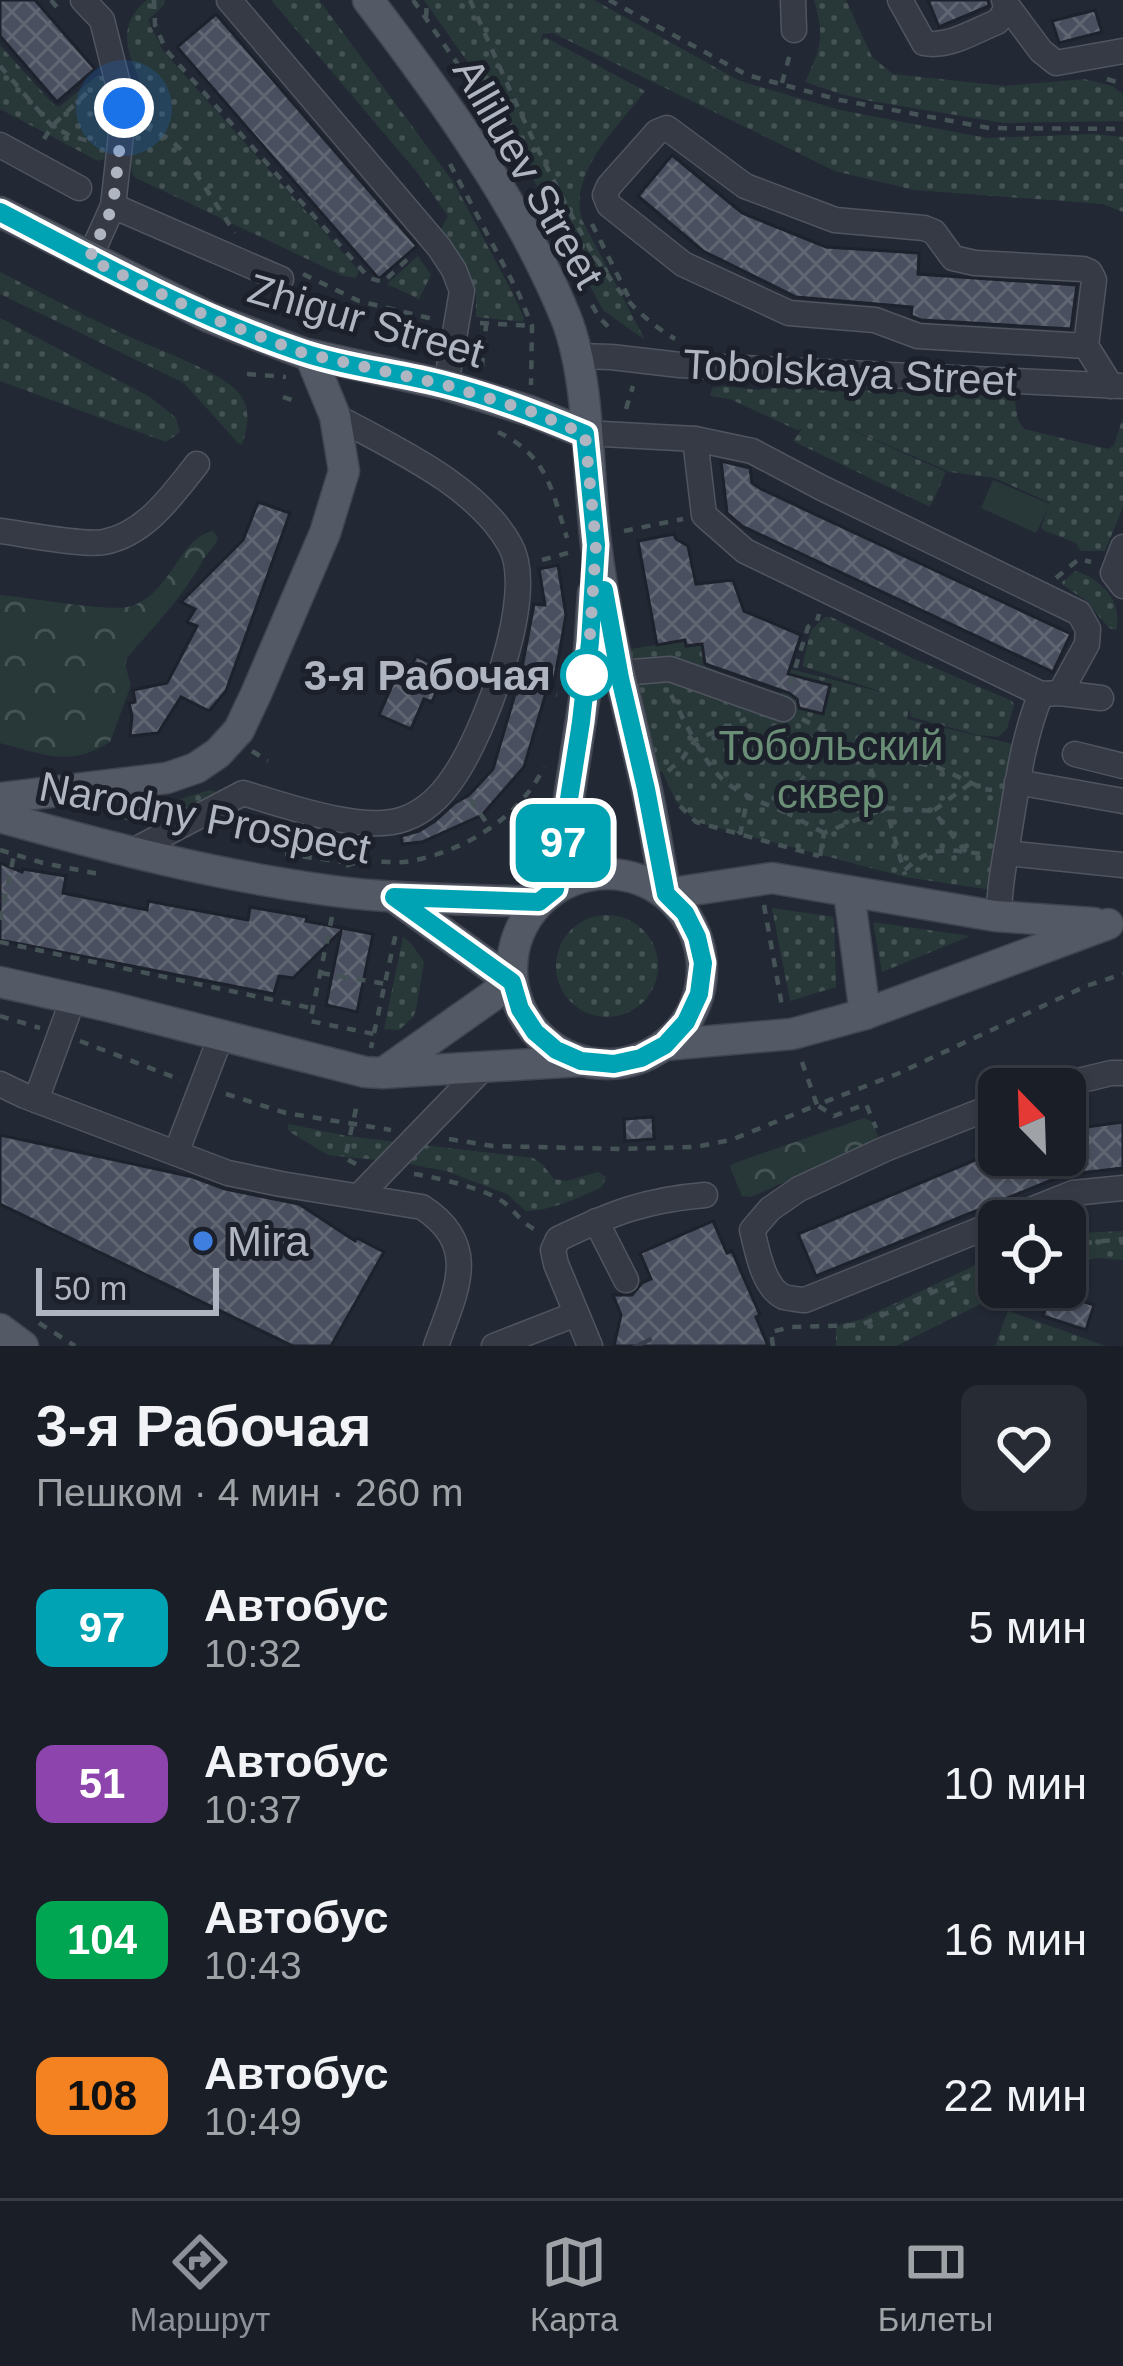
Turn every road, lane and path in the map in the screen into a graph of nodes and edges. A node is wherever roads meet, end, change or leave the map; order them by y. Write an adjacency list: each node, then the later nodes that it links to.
1 (83, 0): 19 (street)
2 (154, 0): 30 (path)
3 (229, 0): 30 (street)
4 (368, 0): 38 (main road, Alliluev Street)
5 (413, 0): 12 (path)
6 (427, 0): 12 (path)
7 (470, 0): 29 (path)
8 (610, 0): 18 (path)
9 (793, 0): 13 (street)
10 (900, 0): 11 (street)
11 (1005, 2): 14 (street)
12 (426, 17): 16 (path)
13 (794, 30): 18 (path)
14 (1123, 51)
15 (0, 66): 20 (path)
16 (466, 76)
17 (96, 85): 20 (path)
18 (781, 85): 21 (path)
19 (123, 115): 24 (street); 31 (path)
20 (52, 126): 22 (path); 24 (path)
21 (1123, 129)
22 (44, 139)
23 (0, 145): 26 (street)
24 (121, 151): 27 (street)
25 (448, 161): 36 (path)
26 (80, 188)
27 (113, 206): 32 (street); 33 (street)
28 (0, 212): 32 (main road, Zhigur Street)
29 (587, 215)
30 (431, 238): 34 (street)
31 (241, 243)
32 (89, 259): 42 (main road, Zhigur Street)
33 (287, 287): 42 (path)
34 (458, 322): 35 (path); 44 (street)
35 (486, 324): 36 (path); 39 (path)
36 (532, 326): 46 (path)
37 (1091, 353): 37 (street); 41 (street); 45 (street)
38 (578, 356): 40 (street, Tobolskaya Street); 49 (main road, Alliluev Street)
39 (482, 358)
40 (642, 360): 45 (street, Tobolskaya Street); 49 (path)
41 (1123, 361)
42 (310, 362): 43 (path); 44 (main road, Zhigur Street); 47 (main road)
43 (247, 374)
44 (446, 385): 46 (main road, Zhigur Street)
45 (1117, 386)
46 (530, 411): 49 (main road, Zhigur Street)
47 (335, 416): 56 (street); 76 (main road)
48 (495, 430): 56 (path)
49 (601, 435): 50 (street); 54 (main road, Alliluev Street)
50 (695, 439): 52 (street); 62 (street)
51 (197, 464): 53 (street)
52 (704, 515): 54 (path); 58 (street)
53 (0, 531)
54 (610, 538): 60 (main road, Alliluev Street); 102 (main road, Alliluev Street)
55 (1123, 547): 57 (street)
56 (519, 566): 95 (street)
57 (1123, 586)
58 (825, 589): 62 (street); 65 (path)
59 (658, 670): 60 (street); 65 (street); 67 (path)
60 (620, 678): 101 (main road, Alliluev Street)
61 (528, 686): 63 (path)
62 (1050, 694): 64 (street); 74 (street)
63 (563, 697)
64 (1101, 698)
65 (777, 707): 66 (path); 67 (path)
66 (830, 733): 69 (path); 82 (path)
67 (695, 740): 72 (path); 75 (path)
68 (550, 752): 84 (path)
69 (863, 752): 73 (path); 80 (path)
70 (1076, 754): 71 (street)
71 (1123, 766)
72 (665, 780)
73 (971, 783): 74 (path); 81 (path)
74 (1016, 788): 79 (street); 91 (street)
75 (748, 796): 82 (path); 86 (path)
76 (0, 798)
77 (469, 798): 84 (path)
78 (676, 801): 86 (path)
79 (1123, 801)
80 (886, 808): 81 (path); 85 (path); 90 (path)
81 (933, 811): 90 (path)
82 (789, 814): 85 (path)
83 (0, 817): 95 (main road, Narodny Prospect)
84 (491, 829): 94 (path)
85 (824, 833): 86 (path)
86 (740, 835)
87 (397, 846): 94 (path)
88 (0, 850): 92 (path)
89 (271, 852): 93 (path)
90 (966, 852): 91 (path)
91 (1005, 855): 96 (street); 104 (street)
92 (14, 856): 95 (path); 100 (path)
93 (351, 863): 94 (path); 98 (path)
94 (398, 863)
95 (122, 865): 98 (main road, Narodny Prospect)
96 (1123, 865)
97 (772, 878): 99 (main road); 101 (main road); 120 (path)
98 (337, 892): 103 (main road, Narodny Prospect); 109 (path)
99 (849, 892): 104 (main road); 116 (main road)
100 (3, 894): 105 (path)
101 (666, 894): 102 (main road); 123 (main road)
102 (547, 896): 103 (main road, Narodny Prospect); 112 (main road)
103 (393, 912): 112 (main road, Narodny Prospect); 113 (path)
104 (997, 916): 106 (main road); 108 (main road)
105 (0, 920)
106 (1116, 924): 108 (main road)
107 (0, 942): 115 (path)
108 (1000, 963): 116 (main road)
109 (320, 972): 113 (path); 115 (path)
110 (1123, 974): 133 (path)
111 (0, 982): 114 (main road)
112 (512, 982): 124 (main road); 126 (main road)
113 (386, 984): 119 (path)
114 (74, 999): 121 (main road); 132 (street)
115 (312, 1008): 119 (path)
116 (866, 1014): 120 (main road)
117 (0, 1016): 118 (path)
118 (57, 1034)
119 (374, 1034): 126 (path)
120 (792, 1034): 123 (main road); 133 (path)
121 (221, 1036): 126 (main road); 139 (street)
122 (76, 1040): 130 (path)
123 (665, 1045): 124 (main road)
124 (581, 1061): 125 (main road)
125 (484, 1067): 126 (main road); 144 (street)
126 (374, 1073): 135 (path)
127 (1123, 1073): 128 (street)
128 (1086, 1079)
129 (0, 1084): 132 (street)
130 (192, 1084)
131 (211, 1090): 135 (path)
132 (36, 1100): 139 (street)
133 (818, 1105): 137 (path); 138 (path)
134 (978, 1113): 138 (street)
135 (351, 1124): 136 (path); 140 (path)
136 (398, 1131)
137 (446, 1138)
138 (885, 1150): 148 (street)
139 (176, 1153): 144 (street)
140 (357, 1164)
141 (400, 1172): 147 (path)
142 (1123, 1188): 145 (street)
143 (705, 1195): 146 (street)
144 (359, 1196): 156 (street)
145 (1056, 1200)
146 (596, 1221): 152 (street); 153 (street)
147 (521, 1222)
148 (978, 1231)
149 (1123, 1240): 150 (path)
150 (1086, 1243)
151 (978, 1272): 159 (path)
152 (626, 1280)
153 (576, 1314): 157 (street); 158 (street)
154 (0, 1329): 155 (main road)
155 (23, 1346)
156 (436, 1346)
157 (494, 1346)
158 (590, 1346)
159 (773, 1346)

